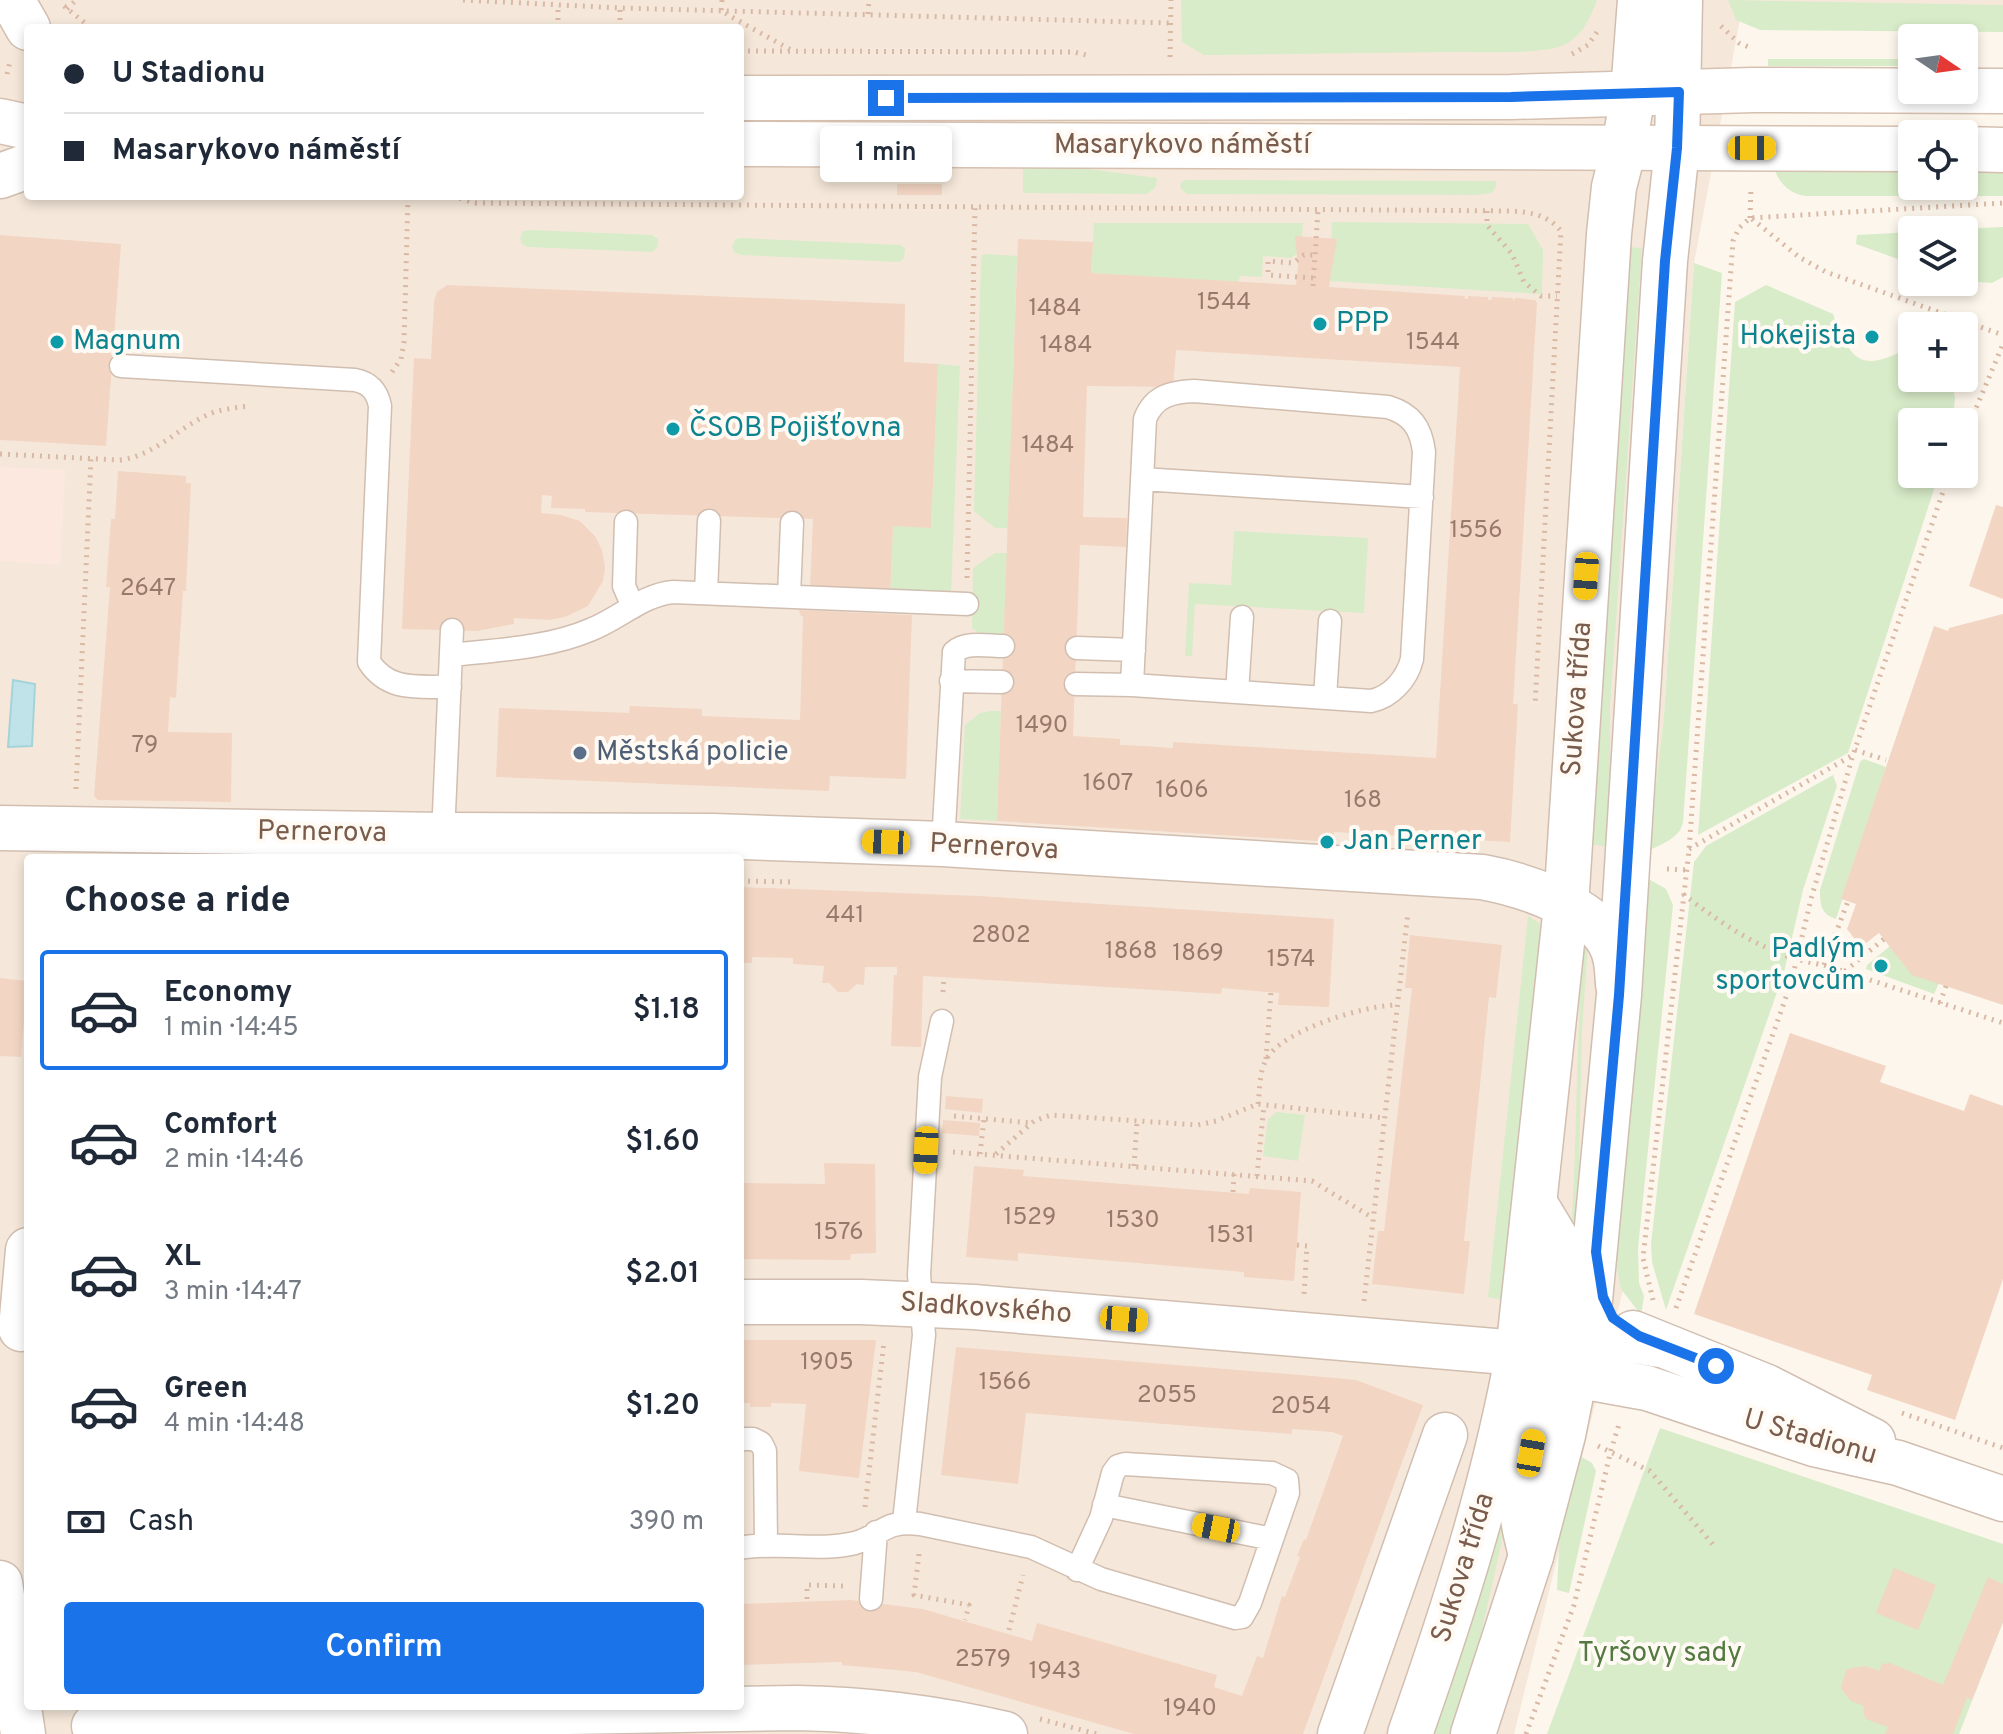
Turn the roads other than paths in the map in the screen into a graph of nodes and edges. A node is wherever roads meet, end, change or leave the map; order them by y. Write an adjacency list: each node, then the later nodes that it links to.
1 (12, 0): 3 (street)
2 (1679, 5): 5 (street, Sukova třída); 6 (street)
3 (26, 24)
4 (2003, 91): 5 (street, Masarykovo náměstí)
5 (1679, 92): 6 (street, Masarykovo náměstí); 14 (street, Sukova třída)
6 (1633, 93): 7 (street, Masarykovo náměstí); 13 (street, Sukova třída)
7 (744, 98)
8 (0, 99): 9 (street)
9 (24, 99)
10 (0, 121): 11 (street)
11 (24, 126)
12 (744, 144): 13 (street, Masarykovo náměstí)
13 (1624, 148): 14 (street, Masarykovo náměstí); 48 (street, Sukova třída)
14 (1677, 148): 15 (street, Masarykovo náměstí); 49 (street, Sukova třída)
15 (1898, 149)
16 (1978, 149): 17 (street)
17 (2003, 150)
18 (24, 167): 19 (street)
19 (0, 176)
20 (121, 366): 41 (lane)
21 (1142, 479): 22 (lane); 22 (lane); 35 (lane)
22 (1422, 497): 43 (lane)
23 (709, 521): 26 (lane)
24 (626, 522): 29 (lane)
25 (792, 523): 27 (lane)
26 (706, 593): 27 (lane); 29 (lane)
27 (789, 596): 28 (lane)
28 (967, 604)
29 (633, 607): 36 (lane)
30 (1242, 617): 42 (lane)
31 (1330, 621): 43 (lane)
32 (452, 630): 36 (lane)
33 (1003, 646): 37 (lane)
34 (1077, 648): 35 (lane)
35 (1134, 650): 40 (lane)
36 (451, 655): 41 (lane)
37 (951, 681): 38 (lane); 47 (lane)
38 (1002, 682)
39 (1076, 684): 40 (lane)
40 (1132, 685): 42 (lane)
41 (450, 687): 45 (lane)
42 (1237, 692): 43 (lane)
43 (1325, 697)
44 (0, 828): 46 (street, Pernerova)
45 (443, 835): 46 (street, Pernerova); 47 (street, Pernerova)
46 (67, 839)
47 (943, 844): 48 (street, Pernerova)
48 (1566, 906): 49 (street, Pernerova); 57 (street, Sukova třída)
49 (1619, 995): 51 (street, Sukova třída)
50 (942, 1021): 54 (lane)
51 (1596, 1252): 55 (street, U Stadionu); 57 (street, Sukova třída)
52 (24, 1276): 56 (street)
53 (744, 1302): 54 (street, Sladkovského)
54 (922, 1304): 57 (street, Sladkovského); 62 (lane)
55 (1663, 1323): 57 (street, U Stadionu); 60 (street, U Stadionu)
56 (16, 1329)
57 (1557, 1354): 60 (street, U Stadionu); 67 (street, Sukova třída); 67 (street, Sukova třída); 79 (street, Sukova třída)
58 (1445, 1435): 78 (street, Sukova třída)
59 (744, 1439): 65 (lane)
60 (1994, 1496)
61 (1104, 1505): 64 (lane); 64 (lane); 68 (lane)
62 (904, 1522): 63 (lane); 68 (lane)
63 (869, 1536): 65 (lane); 70 (lane)
64 (1272, 1539): 68 (lane)
65 (766, 1545): 66 (lane)
66 (744, 1548)
67 (1531, 1556): 80 (street, Sukova třída)
68 (1077, 1570)
69 (0, 1583): 76 (street)
70 (871, 1593)
71 (744, 1708): 74 (street)
72 (539, 1710): 73 (street)
73 (281, 1712): 75 (street)
74 (893, 1724): 77 (street)
75 (94, 1726)
76 (23, 1734)
77 (1005, 1734)
78 (1340, 1734)
79 (1410, 1734)
80 (1473, 1734)

